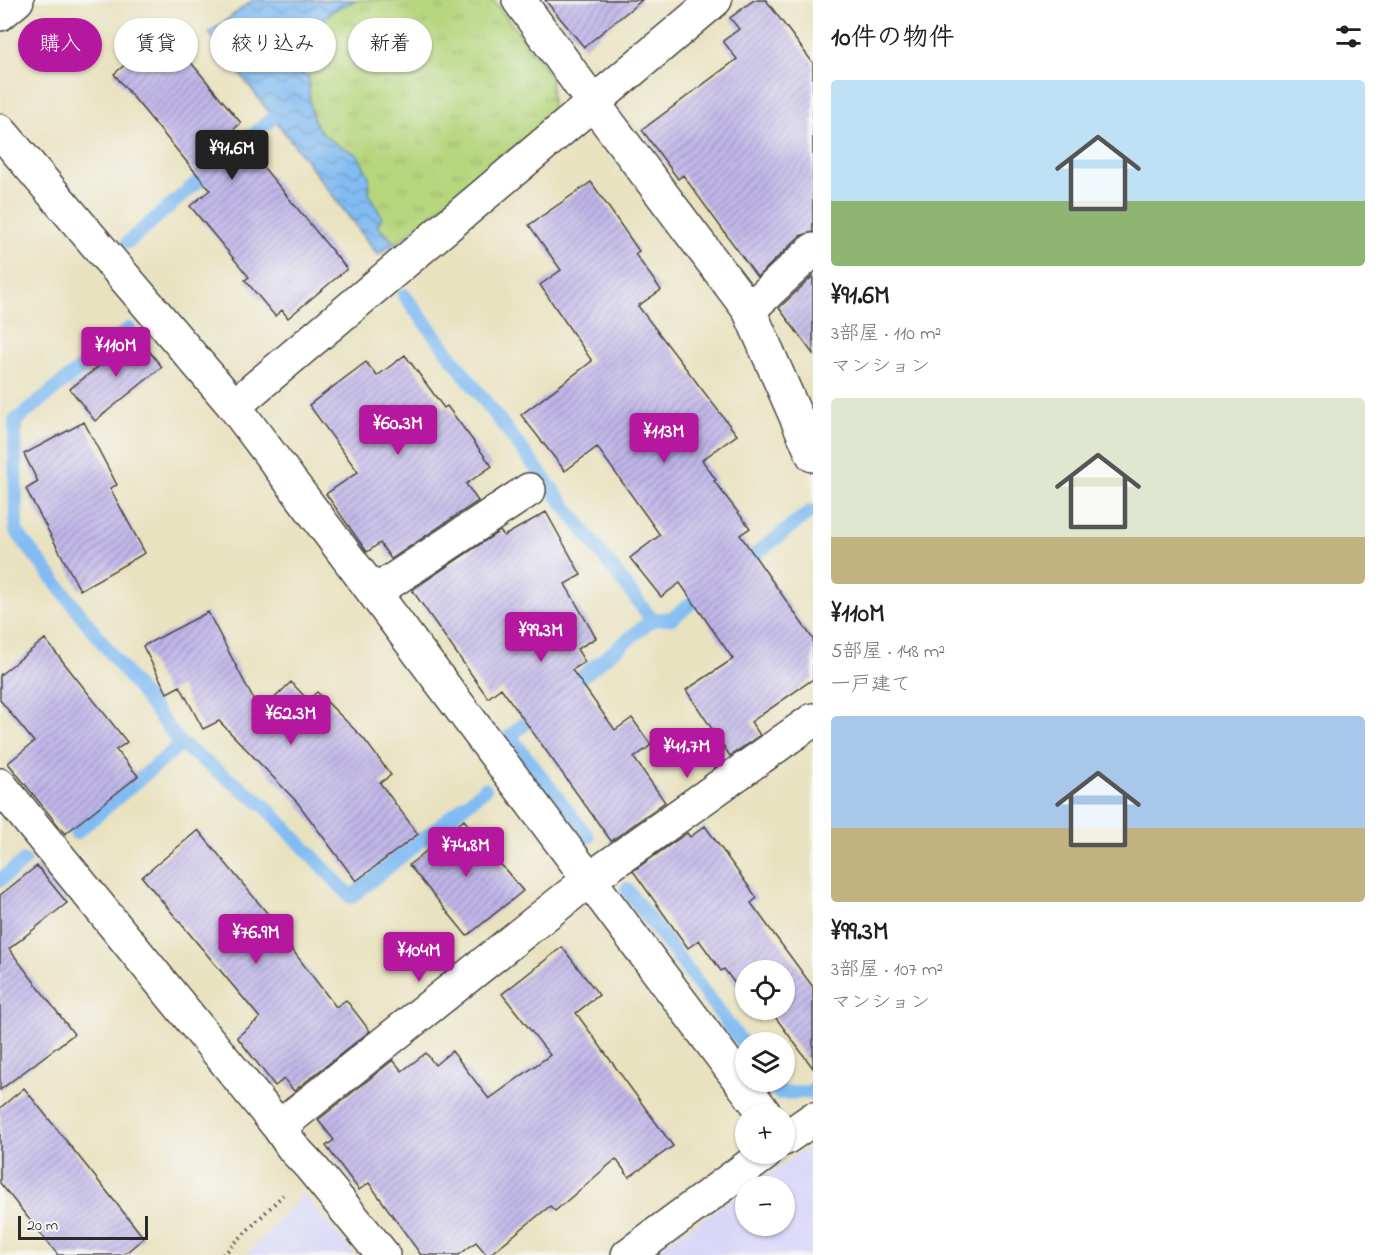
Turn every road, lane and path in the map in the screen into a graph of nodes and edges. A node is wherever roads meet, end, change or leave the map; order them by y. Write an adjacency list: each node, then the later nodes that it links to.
1 (17, 0): 4 (street)
2 (519, 0): 5 (street)
3 (715, 0): 5 (street)
4 (0, 14)
5 (594, 104): 8 (street); 9 (street)
6 (3, 142): 9 (street)
7 (813, 250): 8 (street)
8 (749, 310): 10 (street)
9 (234, 406): 12 (street)
10 (813, 455)
11 (529, 490): 12 (street)
12 (375, 592): 15 (street)
13 (813, 720): 15 (street)
14 (0, 785): 18 (street)
15 (590, 879): 16 (street); 18 (street)
16 (758, 1104)
17 (813, 1119): 19 (street)
18 (279, 1127): 21 (street)
19 (795, 1131)
20 (751, 1164): 24 (street)
21 (311, 1167): 22 (path); 23 (street)
22 (223, 1255)
23 (383, 1255)
24 (627, 1255)

